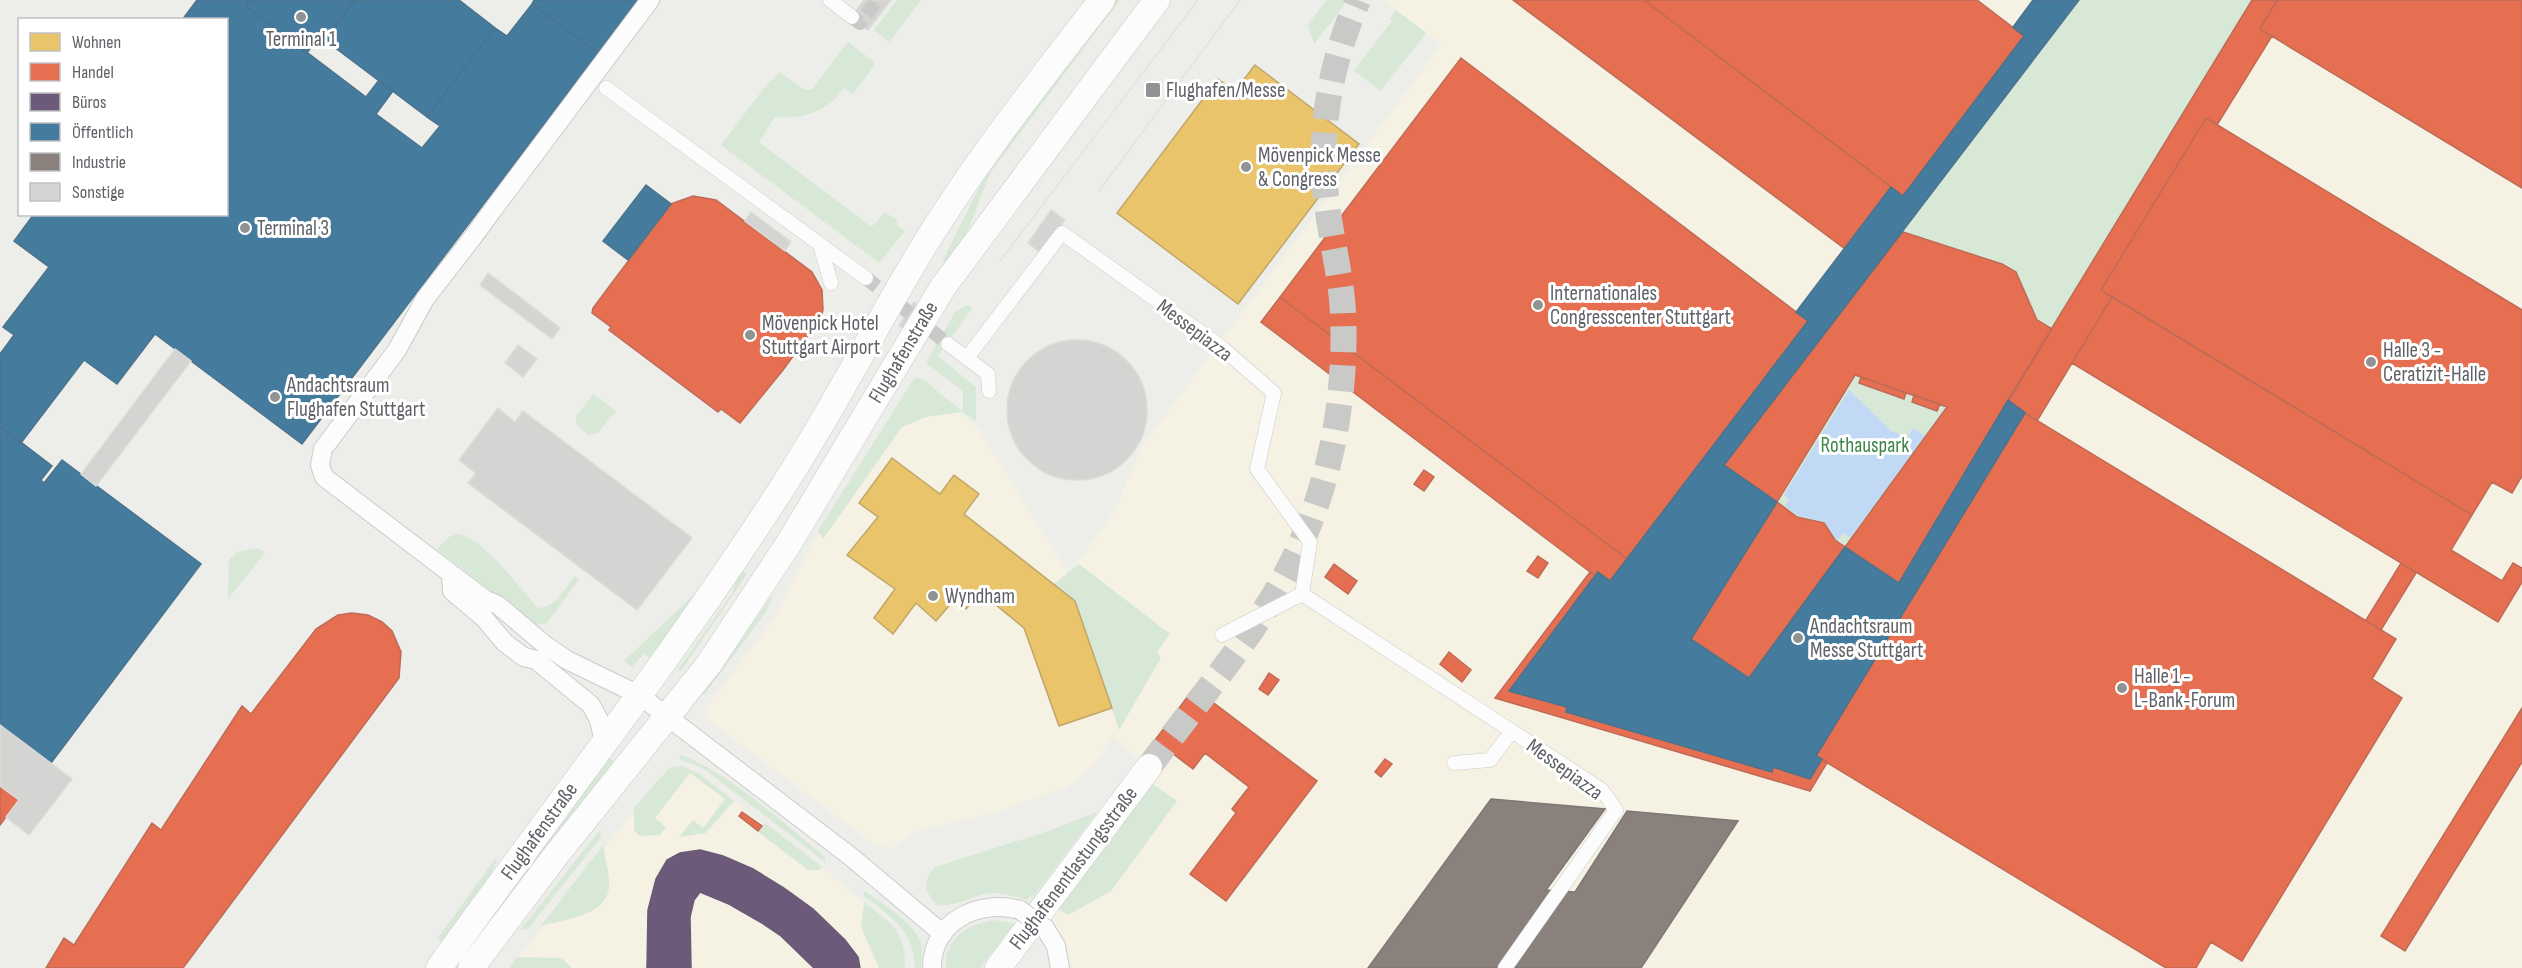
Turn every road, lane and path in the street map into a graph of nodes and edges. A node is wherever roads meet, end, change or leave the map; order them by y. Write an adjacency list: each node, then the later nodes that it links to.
1 (651, 0): 14 (street, bridge)
2 (830, 0): 6 (street)
3 (1102, 0): 18 (main road, Flughafenstraße)
4 (1157, 0): 5 (main road, Flughafenstraße)
5 (1138, 12): 19 (main road, Flughafenstraße)
6 (852, 16)
7 (606, 88): 8 (street)
8 (820, 245): 9 (street); 10 (street)
9 (866, 278)
10 (831, 283)
11 (948, 344): 12 (street)
12 (967, 358): 13 (street); 15 (street, Messepiazza)
13 (988, 391)
14 (451, 574): 17 (street); 17 (street)
15 (1302, 594): 16 (street); 20 (street, Messepiazza)
16 (1221, 635)
17 (537, 650): 18 (street); 21 (street)
18 (639, 695): 19 (street); 21 (main road, Flughafenstraße)
19 (668, 716): 24 (street); 26 (main road, Flughafenstraße)
20 (1512, 731): 22 (street, Messepiazza); 30 (street, Messepiazza)
21 (604, 743): 25 (main road, Flughafenstraße)
22 (1454, 763)
23 (1149, 767): 28 (main road, Flughafenentlastungsstraße)
24 (943, 934): 27 (street); 29 (street, bridge)
25 (439, 968)
26 (471, 968)
27 (932, 968)
28 (998, 968)
29 (1060, 968)
30 (1505, 968)

